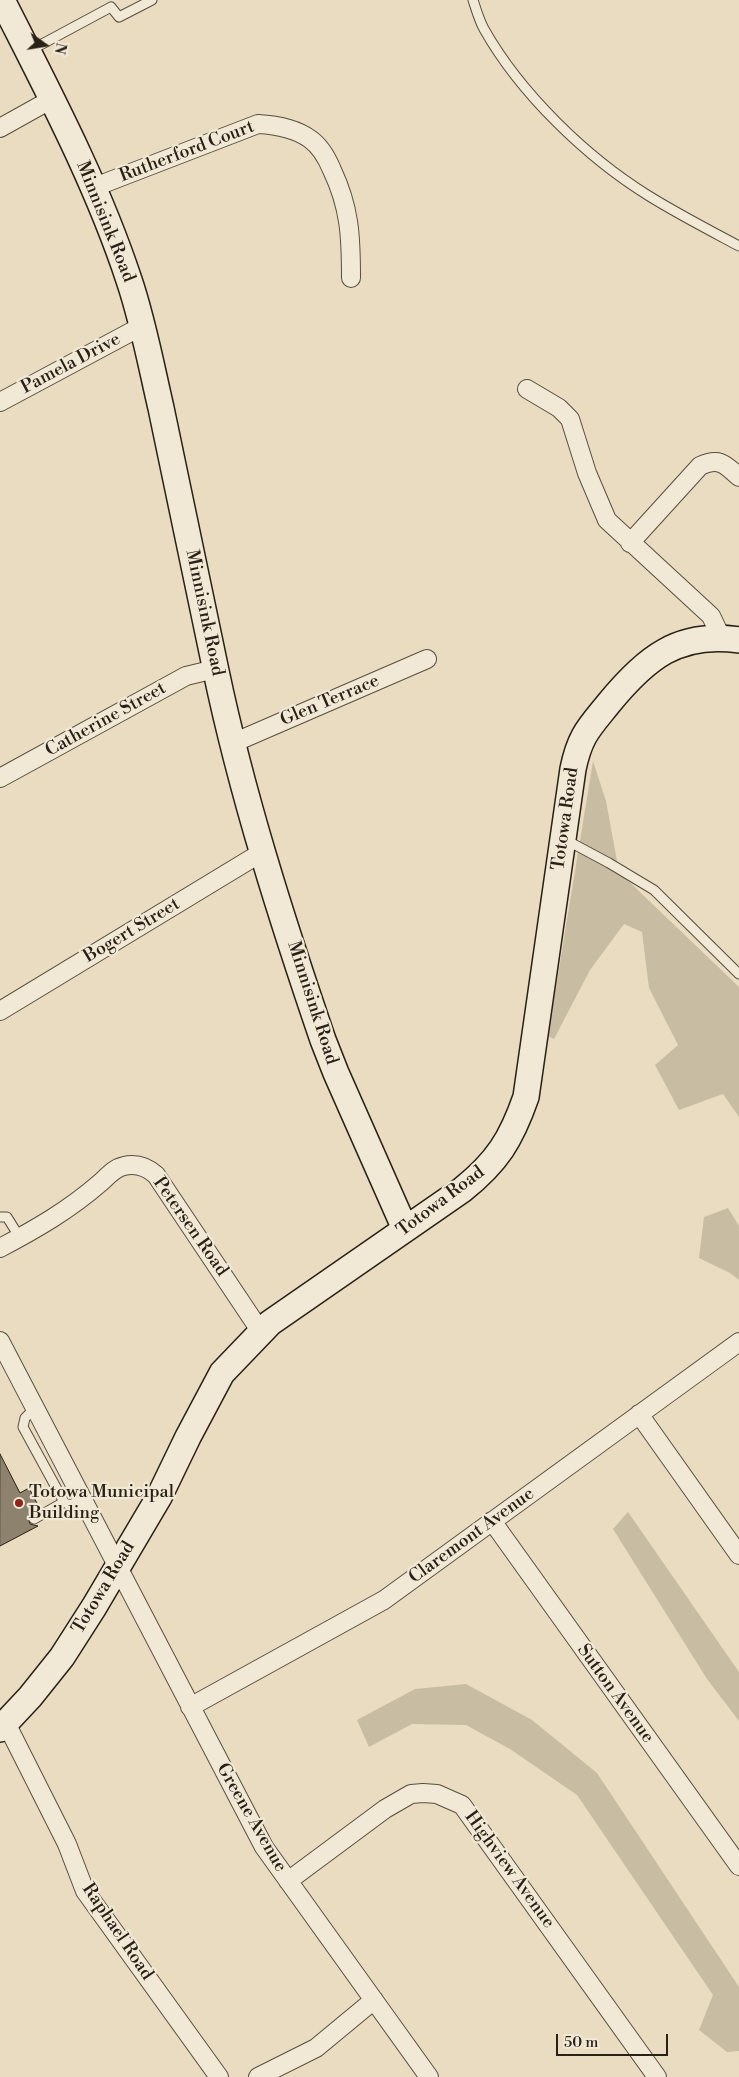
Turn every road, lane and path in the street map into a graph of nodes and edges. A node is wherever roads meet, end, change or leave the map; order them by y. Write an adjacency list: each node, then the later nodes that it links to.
1 (2, 0): 4 (main road, Minnisink Road)
2 (152, 0): 4 (lane)
3 (473, 0): 8 (lane)
4 (28, 52): 5 (main road, Minnisink Road)
5 (52, 99): 6 (street); 7 (main road, Minnisink Road)
6 (0, 128)
7 (92, 188): 9 (street, Rutherford Court); 10 (main road, Minnisink Road)
8 (739, 246)
9 (351, 278)
10 (142, 326): 12 (street, Pamela Drive); 17 (main road, Minnisink Road)
11 (527, 389): 14 (street)
12 (0, 402)
13 (739, 477): 14 (street)
14 (630, 543): 15 (street)
15 (731, 639): 20 (main road, Totowa Road)
16 (427, 659): 18 (street, Glen Terrace)
17 (215, 668): 18 (main road, Minnisink Road); 19 (street, Catherine Street)
18 (233, 743): 21 (main road, Minnisink Road)
19 (0, 778)
20 (563, 839): 22 (lane); 25 (main road, Totowa Road)
21 (264, 851): 23 (street, Bogert Street); 25 (main road, Minnisink Road)
22 (739, 974)
23 (0, 1011)
24 (0, 1217): 26 (lane)
25 (405, 1229): 28 (main road, Totowa Road)
26 (20, 1238): 27 (street, Petersen Road); 28 (street, Petersen Road)
27 (0, 1248)
28 (261, 1332): 38 (main road, Totowa Road)
29 (0, 1341): 31 (street, Greene Avenue)
30 (739, 1342): 32 (street, Claremont Avenue)
31 (35, 1408): 33 (street, Greene Avenue); 34 (lane)
32 (639, 1414): 36 (street, Claremont Avenue); 37 (street)
33 (83, 1500): 34 (lane); 38 (street, Greene Avenue)
34 (64, 1502): 35 (lane)
35 (34, 1519)
36 (492, 1521): 39 (street, Claremont Avenue); 41 (street, Sutton Avenue)
37 (739, 1555)
38 (117, 1567): 39 (street, Greene Avenue); 40 (main road, Totowa Road)
39 (190, 1707): 42 (street, Greene Avenue)
40 (3, 1726): 44 (street, Raphael Road)
41 (739, 1866)
42 (288, 1881): 43 (street, Greene Avenue); 47 (street, Highview Avenue)
43 (374, 2000): 45 (street); 46 (street, Greene Avenue)
44 (219, 2077)
45 (258, 2077)
46 (429, 2077)
47 (657, 2077)

